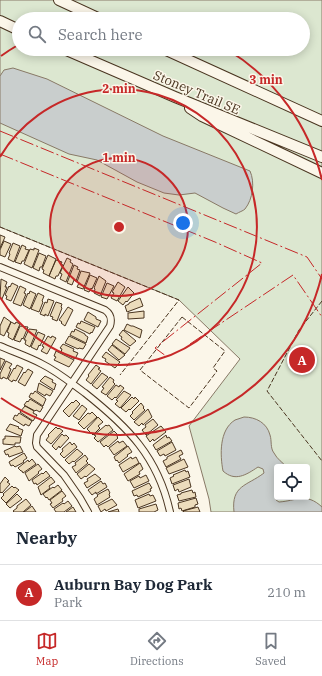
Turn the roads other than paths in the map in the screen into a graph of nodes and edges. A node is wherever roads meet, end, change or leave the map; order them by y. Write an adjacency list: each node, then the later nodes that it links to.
1 (60, 0): 2 (highway)
2 (85, 12)
3 (0, 21): 4 (highway)
4 (12, 27)
5 (80, 56): 7 (highway, Stoney Trail SE)
6 (179, 56): 8 (highway, Stoney Trail SE)
7 (175, 97): 9 (highway, Stoney Trail SE); 10 (highway)
8 (322, 121)
9 (322, 158)
10 (322, 173)
11 (0, 267): 13 (street)
12 (0, 346): 13 (street)
13 (72, 383): 14 (street); 15 (street)
14 (88, 512)
15 (170, 512)

